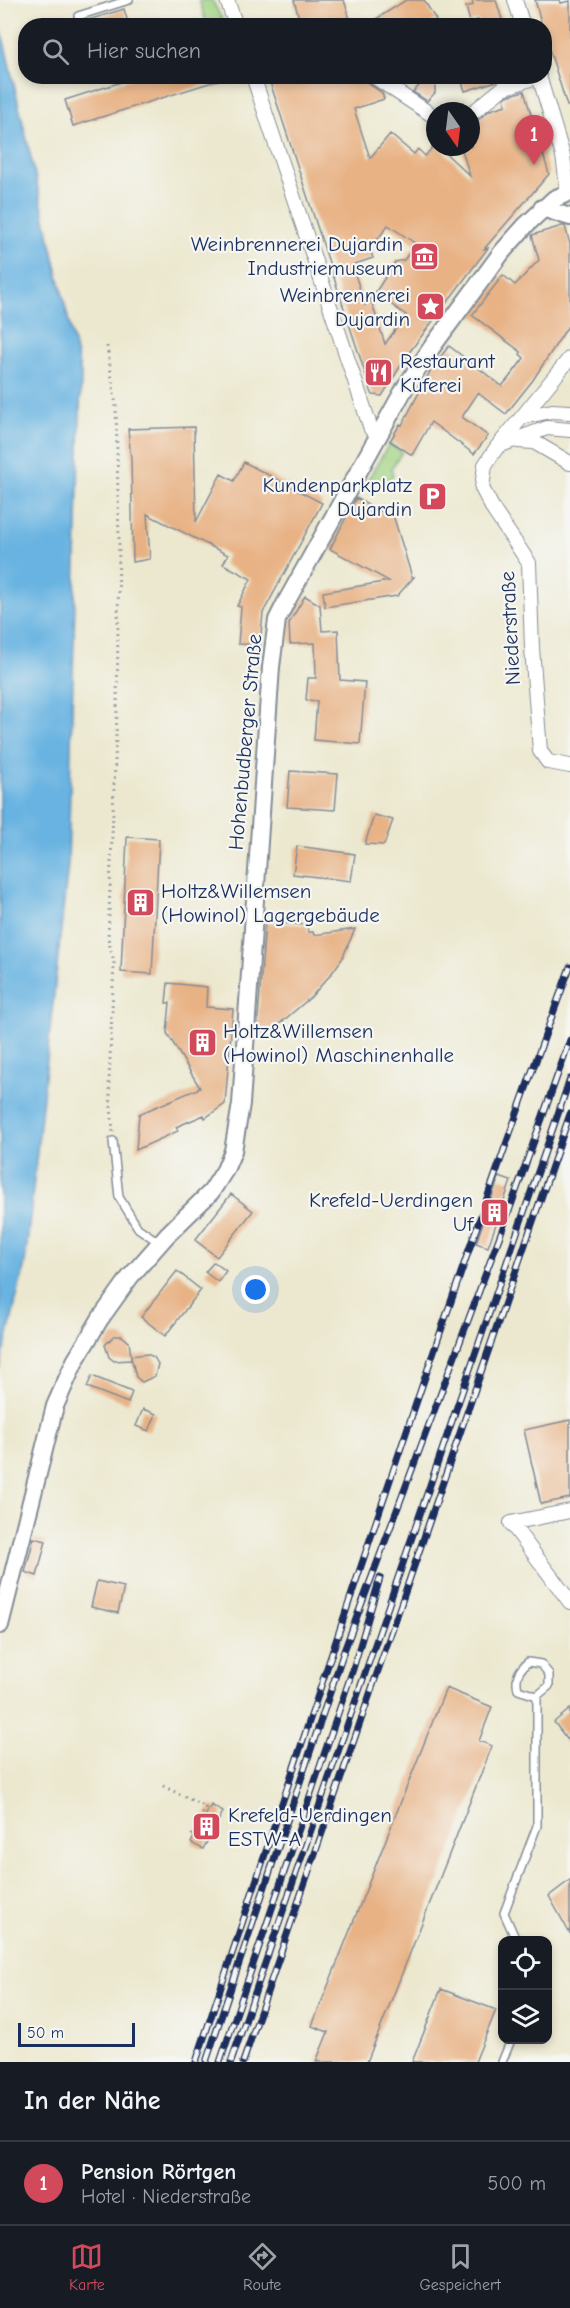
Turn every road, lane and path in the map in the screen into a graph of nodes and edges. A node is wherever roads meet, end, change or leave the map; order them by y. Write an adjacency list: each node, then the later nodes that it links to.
1 (129, 0): 4 (lane)
2 (227, 0): 5 (street)
3 (515, 0): 6 (street)
4 (79, 18)
5 (233, 18)
6 (521, 18)
7 (256, 84): 21 (street)
8 (385, 84): 12 (street)
9 (515, 84): 11 (street)
10 (541, 84): 13 (street)
11 (480, 107)
12 (426, 111)
13 (569, 192): 14 (street, Hohenbudberger Straße)
14 (542, 208): 15 (street); 21 (street, Hohenbudberger Straße)
15 (570, 217)
16 (107, 346): 26 (path)
17 (570, 357): 19 (street, Niederstraße)
18 (570, 412): 19 (street)
19 (522, 417): 23 (street, Niederstraße)
20 (570, 430): 22 (street)
21 (378, 434): 27 (street, Hohenbudberger Straße)
22 (513, 440): 23 (street); 24 (street)
23 (496, 447): 25 (street, Niederstraße)
24 (570, 464)
25 (570, 766)
26 (113, 1141): 27 (lane)
27 (160, 1243): 30 (street, Hohenbudberger Straße)
28 (570, 1511): 29 (street)
29 (570, 1602)
30 (0, 1624)
31 (537, 1696): 31 (lane); 34 (lane)
32 (163, 1786): 33 (path)
33 (190, 1839)
34 (514, 1936)
35 (509, 2044): 36 (lane)
36 (502, 2062)

